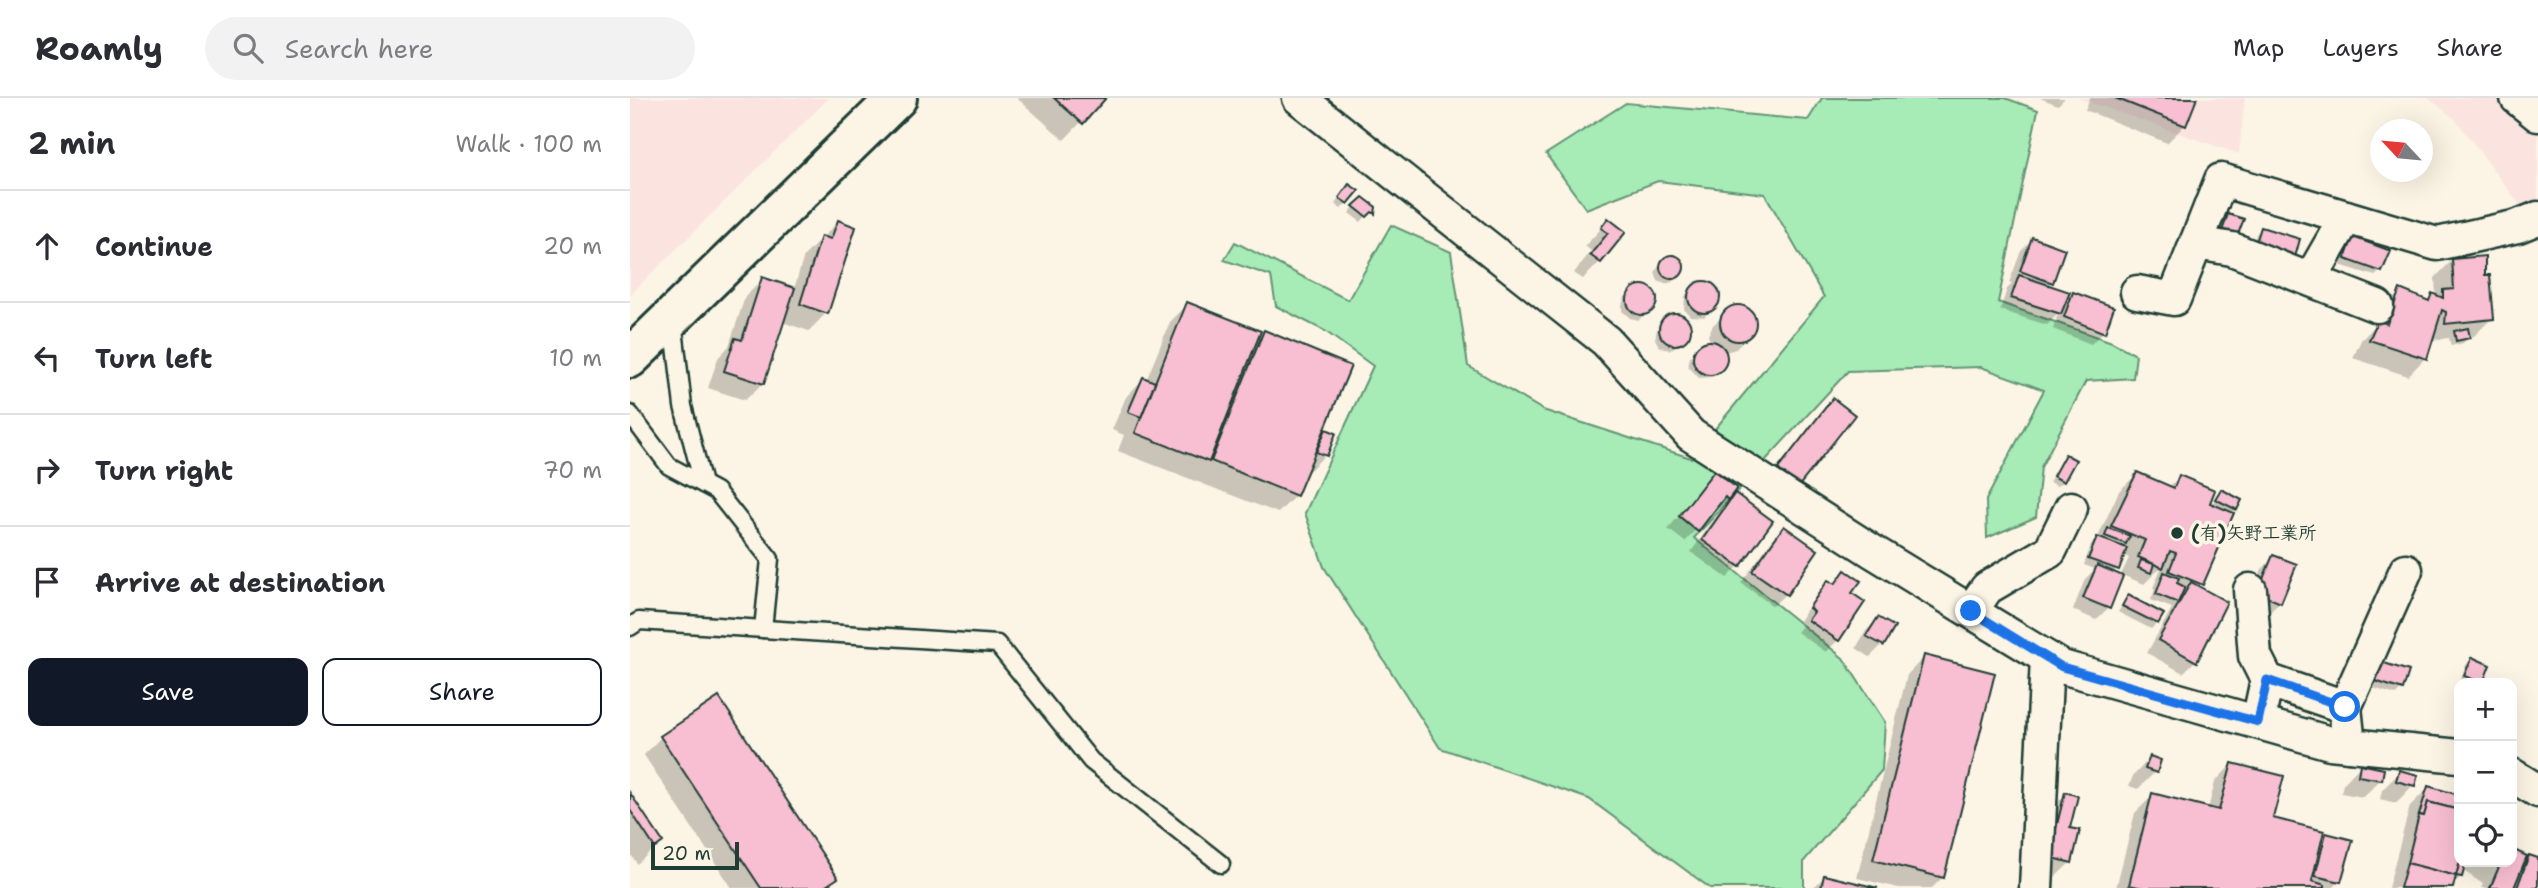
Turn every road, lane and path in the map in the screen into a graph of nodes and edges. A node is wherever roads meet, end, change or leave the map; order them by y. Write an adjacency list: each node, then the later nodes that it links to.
1 (897, 98): 11 (street)
2 (1299, 98): 18 (street)
3 (2517, 98): 4 (street)
4 (2538, 115)
5 (2346, 218): 6 (street); 7 (street); 8 (street)
6 (2538, 218)
7 (2196, 243): 8 (street); 9 (street)
8 (2311, 278): 10 (street)
9 (2137, 292)
10 (2378, 306)
11 (672, 317): 12 (street); 14 (lane)
12 (630, 358)
13 (630, 414): 14 (lane)
14 (703, 484): 20 (lane)
15 (2071, 508): 18 (street)
16 (2406, 570): 23 (street)
17 (2250, 590): 22 (street)
18 (1971, 611): 21 (street)
19 (630, 627): 20 (lane)
20 (763, 629): 29 (lane)
21 (2047, 658): 24 (street); 30 (street)
22 (2267, 680): 23 (street); 24 (street)
23 (2345, 707): 25 (street)
24 (2258, 722): 25 (street)
25 (2349, 745): 26 (street)
26 (2454, 756)
27 (2517, 778): 28 (street)
28 (2538, 791)
29 (1221, 864)
30 (2036, 888)

